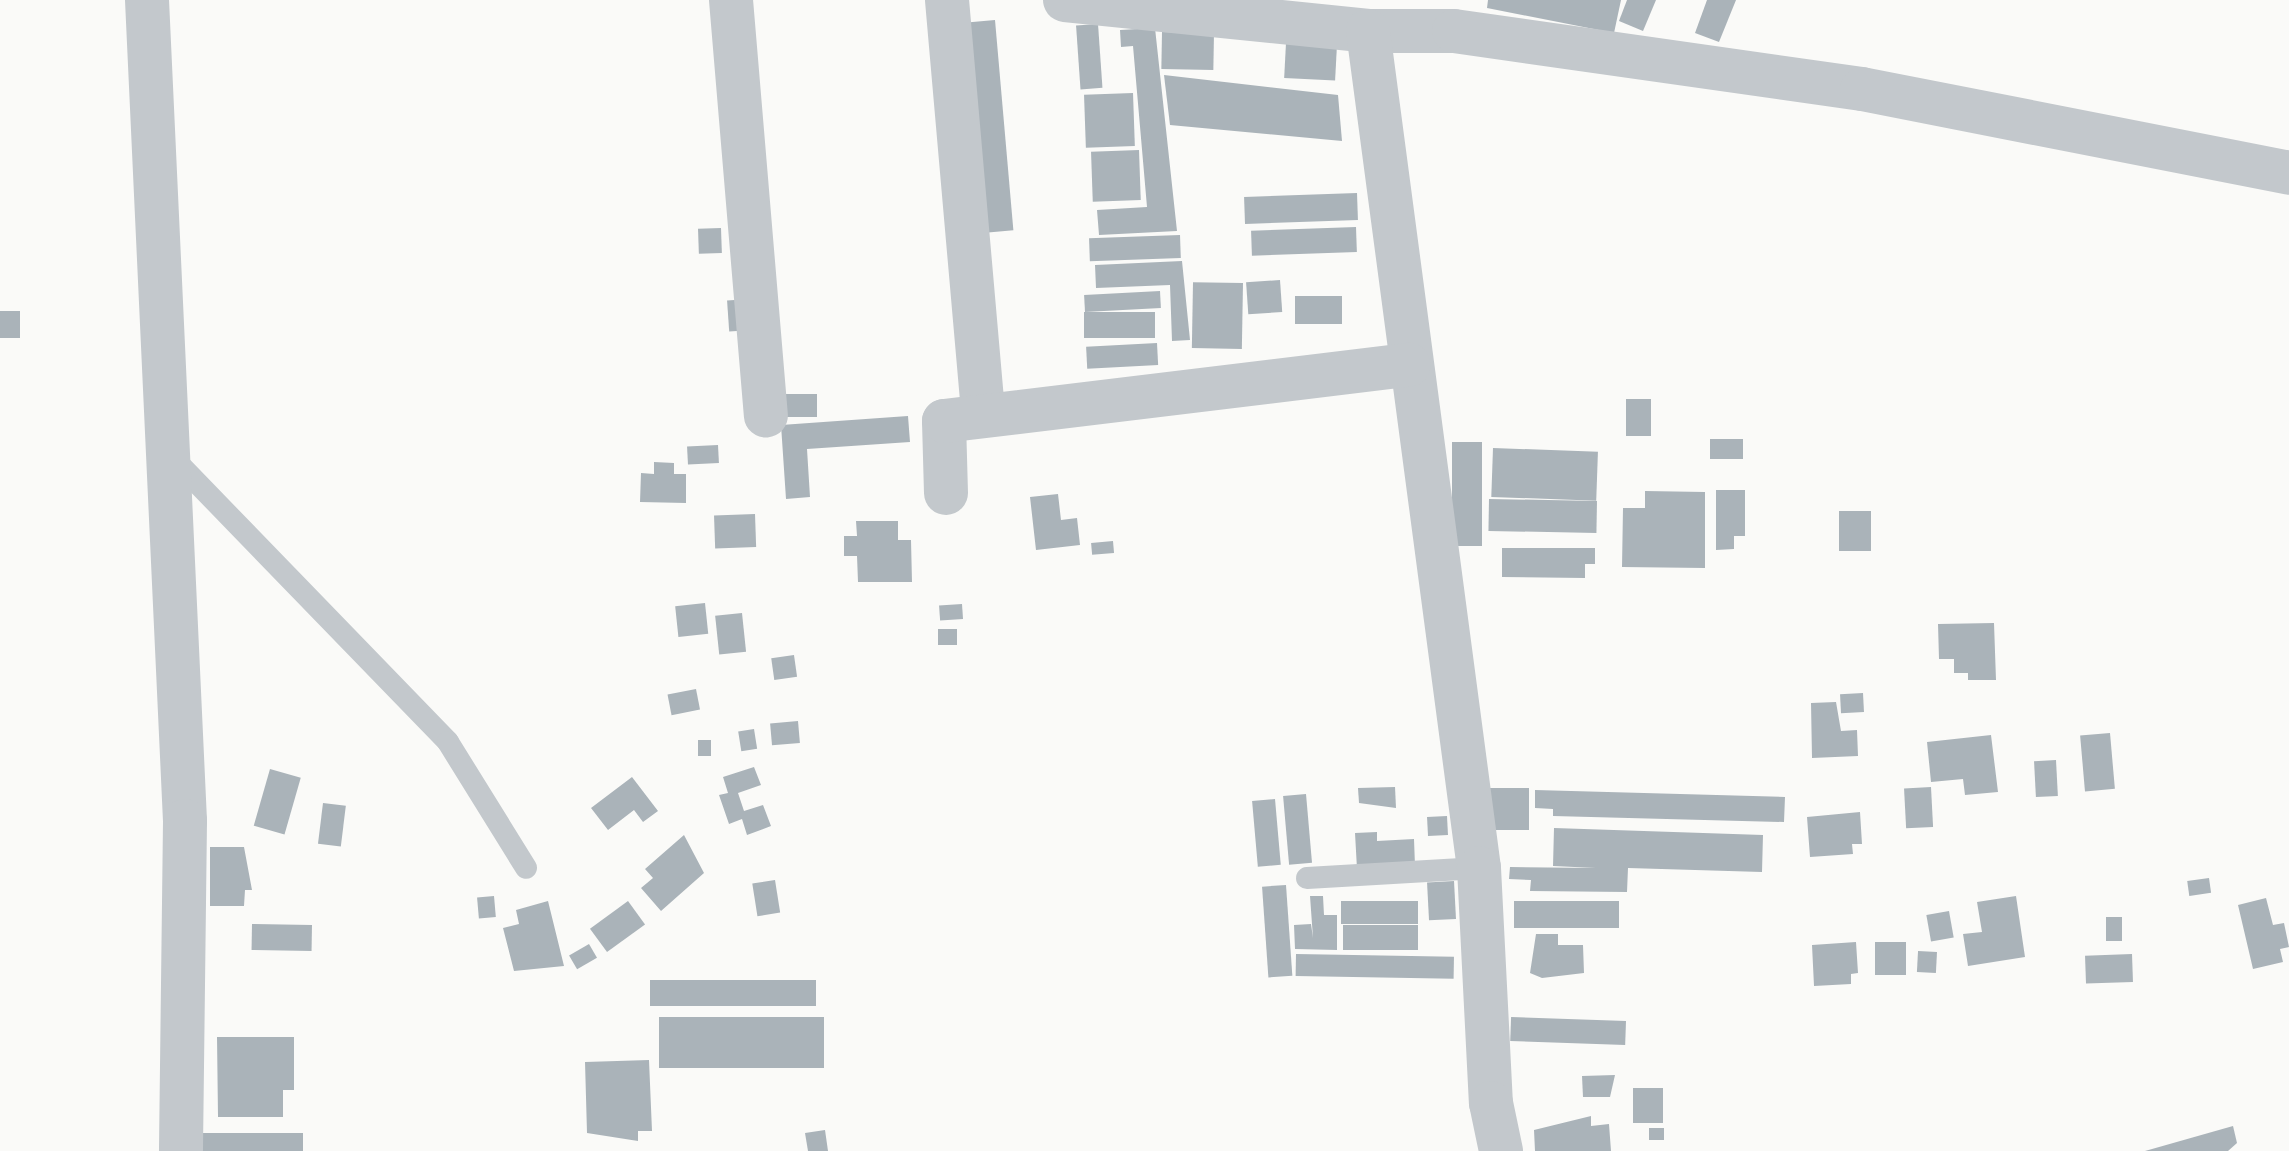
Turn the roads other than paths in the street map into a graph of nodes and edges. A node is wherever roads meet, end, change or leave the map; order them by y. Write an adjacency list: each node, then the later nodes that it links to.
1 (147, 0): 11 (street)
2 (731, 0): 10 (street)
3 (947, 0): 9 (street)
4 (1065, 0): 6 (street)
5 (1459, 16): 6 (street); 7 (street)
6 (1368, 31): 8 (street)
7 (2289, 173)
8 (1409, 365): 9 (street); 14 (street)
9 (983, 411): 12 (street)
10 (766, 416)
11 (173, 458): 13 (lane); 16 (street)
12 (946, 493)
13 (526, 868)
14 (1479, 868): 15 (lane); 17 (street)
15 (1307, 878)
16 (181, 1151)
17 (1501, 1151)

